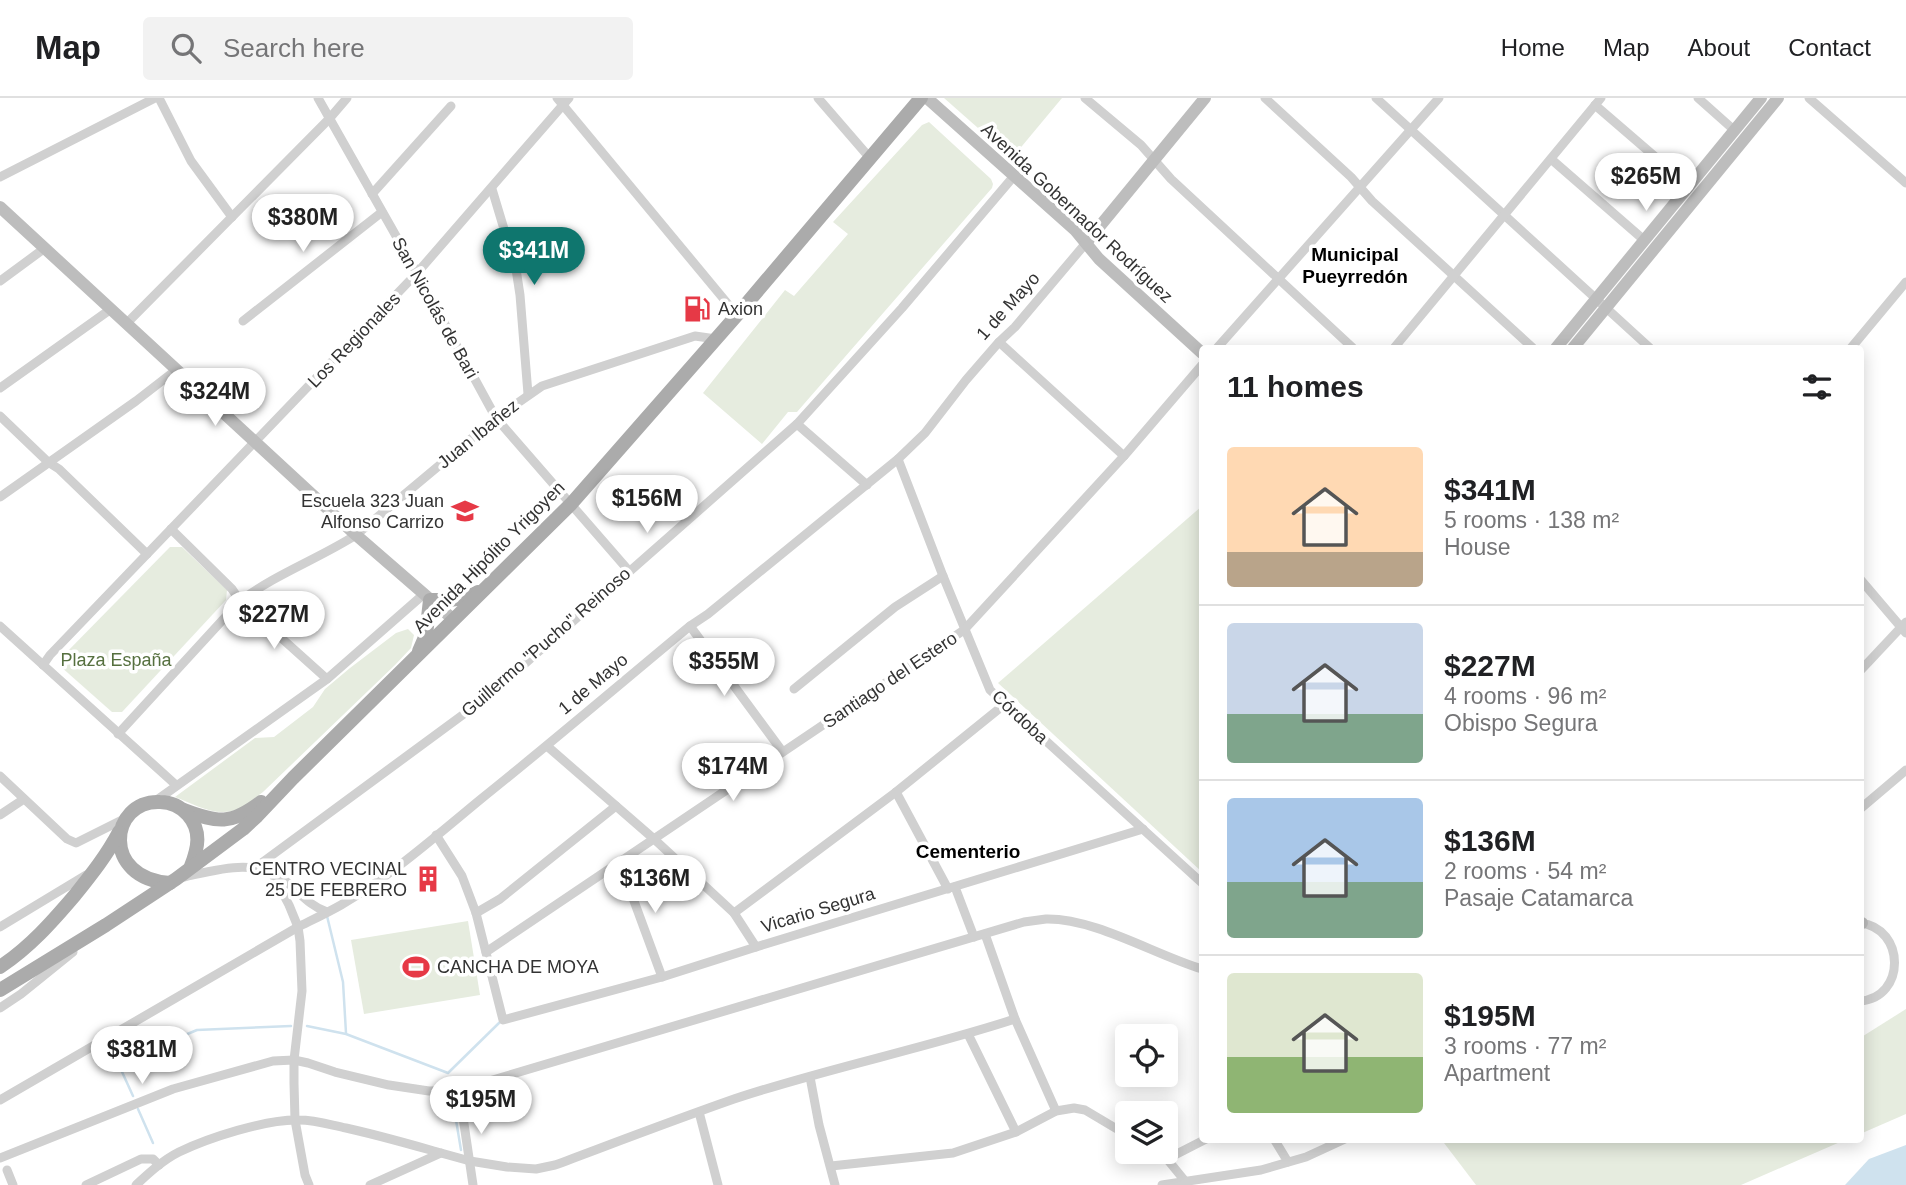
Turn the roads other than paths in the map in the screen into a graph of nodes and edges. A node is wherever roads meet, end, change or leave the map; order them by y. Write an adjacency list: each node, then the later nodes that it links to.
1 (157, 98): 26 (street); 35 (street)
2 (318, 98): 19 (street, San Nicolás de Bari)
3 (347, 98): 19 (street)
4 (818, 98): 22 (street)
5 (921, 98): 22 (main road, Avenida Hipólito Yrigoyen)
6 (927, 98): 25 (street, Avenida Gobernador Rodríguez)
7 (1085, 98): 24 (street)
8 (1205, 98): 24 (street, 1 de Mayo)
9 (1265, 98): 29 (street)
10 (1376, 98): 20 (street)
11 (1438, 98): 20 (street)
12 (1698, 98): 21 (street)
13 (1761, 98): 21 (street)
14 (1778, 98): 44 (street)
15 (1809, 98): 27 (street)
16 (563, 101): 30 (street, Los Regionales); 46 (street)
17 (1598, 101): 23 (street); 28 (street)
18 (451, 106): 31 (street)
19 (329, 119): 31 (street, San Nicolás de Bari); 35 (street)
20 (1410, 129): 29 (street); 34 (street)
21 (1734, 130): 28 (street)
22 (869, 157): 46 (main road, Avenida Hipólito Yrigoyen)
23 (1550, 159): 34 (street); 36 (street)
24 (1154, 160): 37 (street, 1 de Mayo); 41 (street)
25 (1014, 176): 37 (street, Avenida Gobernador Rodríguez); 66 (street, Guillermo "Pucho" Reinoso)
26 (0, 177)
27 (1906, 183)
28 (1689, 186): 36 (street)
29 (1360, 187): 40 (street); 41 (street)
30 (492, 189): 39 (street, Los Regionales); 63 (street)
31 (372, 194): 33 (street, San Nicolás de Bari)
32 (0, 207): 38 (street)
33 (382, 212): 39 (street, San Nicolás de Bari); 47 (street)
34 (1505, 215): 40 (street); 44 (street)
35 (232, 217): 48 (street)
36 (1644, 240): 44 (street)
37 (1086, 243): 50 (street, 1 de Mayo); 59 (street, Avenida Gobernador Rodríguez)
38 (45, 248): 42 (street); 45 (street)
39 (417, 273): 65 (street, San Nicolás de Bari); 67 (street, Los Regionales)
40 (1454, 277): 53 (street); 54 (street)
41 (1278, 278): 51 (street); 52 (street)
42 (0, 281)
43 (1906, 282): 58 (street)
44 (1601, 303): 55 (street); 56 (street); 57 (street)
45 (111, 309): 48 (street); 62 (street)
46 (737, 315): 49 (main road, Avenida Hipólito Yrigoyen)
47 (243, 321)
48 (126, 324): 61 (street)
49 (716, 339): 63 (street, Juan Ibañez); 73 (main road, Avenida Hipólito Yrigoyen)
50 (999, 342): 68 (street); 69 (street, 1 de Mayo)
51 (1220, 345)
52 (1350, 345)
53 (1397, 345)
54 (1530, 345)
55 (1559, 345)
56 (1575, 345)
57 (1647, 345)
58 (1854, 345)
59 (1199, 350)
60 (1199, 368): 68 (street, Santiago del Estero)
61 (176, 370): 67 (street); 70 (street)
62 (0, 388)
63 (528, 394): 65 (street, Juan Ibañez)
64 (0, 416): 70 (street)
65 (496, 418): 73 (street, San Nicolás de Bari); 75 (street, Juan Ibañez)
66 (797, 424): 71 (street); 77 (street, Guillermo "Pucho" Reinoso)
67 (255, 442): 74 (street, Los Regionales); 75 (street)
68 (1124, 456): 87 (street, Santiago del Estero)
69 (898, 459): 71 (street, 1 de Mayo); 78 (street, Córdoba)
70 (48, 462): 72 (street); 76 (street)
71 (867, 485): 85 (street, 1 de Mayo)
72 (0, 497)
73 (571, 504): 77 (street, San Nicolás de Bari); 80 (main road, Avenida Hipólito Yrigoyen)
74 (171, 529): 76 (street, Los Regionales); 82 (street)
75 (356, 535): 81 (street); 82 (street, Juan Ibañez)
76 (148, 554): 90 (street, Los Regionales)
77 (629, 571): 114 (street, Guillermo "Pucho" Reinoso)
78 (943, 576): 87 (street, Córdoba); 92 (street)
79 (1864, 583): 86 (street)
80 (488, 587): 81 (main road); 83 (main road, Avenida Hipólito Yrigoyen)
81 (427, 597): 83 (street); 88 (main road); 91 (street)
82 (240, 601): 91 (street); 94 (street, Juan Ibañez)
83 (454, 621): 88 (main road, Avenida Hipólito Yrigoyen)
84 (0, 626): 90 (street)
85 (690, 626): 95 (street, 1 de Mayo); 96 (street)
86 (1904, 627): 89 (street)
87 (964, 630): 93 (street, Córdoba); 96 (street, Santiago del Estero)
88 (417, 655): 99 (main road, Avenida Hipólito Yrigoyen)
89 (1864, 663)
90 (43, 665): 94 (street)
91 (327, 679): 100 (street)
92 (794, 689)
93 (1005, 704): 101 (street); 109 (street, Córdoba)
94 (118, 734): 100 (street)
95 (547, 746): 104 (street); 110 (street, 1 de Mayo)
96 (782, 751): 111 (street, Santiago del Estero)
97 (1906, 770): 105 (street)
98 (0, 776): 102 (street)
99 (293, 778): 106 (main road, Avenida Hipólito Yrigoyen); 113 (main road, Avenida Hipólito Yrigoyen)
100 (176, 785): 103 (street)
101 (896, 792): 119 (street); 121 (street)
102 (24, 799): 107 (street); 108 (street)
103 (153, 802): 106 (main road); 108 (main road)
104 (616, 806): 111 (street); 122 (street)
105 (1864, 806)
106 (184, 810): 113 (main road)
107 (0, 815)
108 (125, 821): 115 (main road); 118 (main road)
109 (1143, 829): 117 (street, Córdoba); 119 (street, Vicario Segura)
110 (436, 835): 120 (street, 1 de Mayo); 122 (street)
111 (654, 839): 112 (street, Santiago del Estero); 121 (street)
112 (620, 863): 132 (street, Santiago del Estero); 135 (street)
113 (190, 867): 118 (main road)
114 (256, 867): 116 (street); 118 (street)
115 (96, 869): 125 (street); 133 (main road)
116 (272, 873): 120 (street); 126 (street)
117 (1199, 880)
118 (173, 881): 124 (main road)
119 (952, 888): 128 (street); 131 (street, Vicario Segura)
120 (327, 912): 126 (street, 1 de Mayo)
121 (734, 913): 131 (street)
122 (476, 914): 132 (street)
123 (1864, 924): 129 (street)
124 (106, 925): 136 (main road); 138 (street)
125 (0, 927)
126 (298, 927): 141 (street); 144 (street, 1 de Mayo)
127 (985, 934): 128 (street); 134 (street); 139 (street)
128 (974, 937): 143 (street)
129 (1894, 942): 130 (street); 137 (street)
130 (1906, 943)
131 (756, 947): 135 (street, Vicario Segura)
132 (486, 953): 135 (street, Vicario Segura)
133 (0, 967)
134 (1199, 968)
135 (662, 978)
136 (0, 990)
137 (1864, 1000)
138 (0, 1008)
139 (1015, 1018): 140 (street); 145 (street)
140 (968, 1034): 142 (street); 149 (street)
141 (294, 1060): 143 (street); 147 (street); 155 (street)
142 (810, 1077): 146 (street); 160 (street)
143 (458, 1090): 156 (street)
144 (0, 1100)
145 (1056, 1111): 148 (street); 149 (street)
146 (699, 1112): 156 (street); 169 (street)
147 (295, 1120): 153 (street); 159 (street); 166 (street)
148 (1115, 1128)
149 (1016, 1132): 160 (street)
150 (1199, 1143): 154 (street)
151 (1276, 1143): 157 (street)
152 (1336, 1143): 157 (street)
153 (441, 1153): 156 (street); 167 (street)
154 (1178, 1153)
155 (0, 1158)
156 (470, 1161): 168 (street)
157 (1287, 1162): 162 (street)
158 (1171, 1164): 162 (street)
159 (159, 1165): 164 (street); 165 (street)
160 (831, 1166): 170 (street)
161 (7, 1170): 163 (street)
162 (1185, 1181): 171 (street)
163 (13, 1185)
164 (86, 1185)
165 (136, 1185)
166 (309, 1185)
167 (370, 1185)
168 (473, 1185)
169 (718, 1185)
170 (835, 1185)
171 (1162, 1185)

